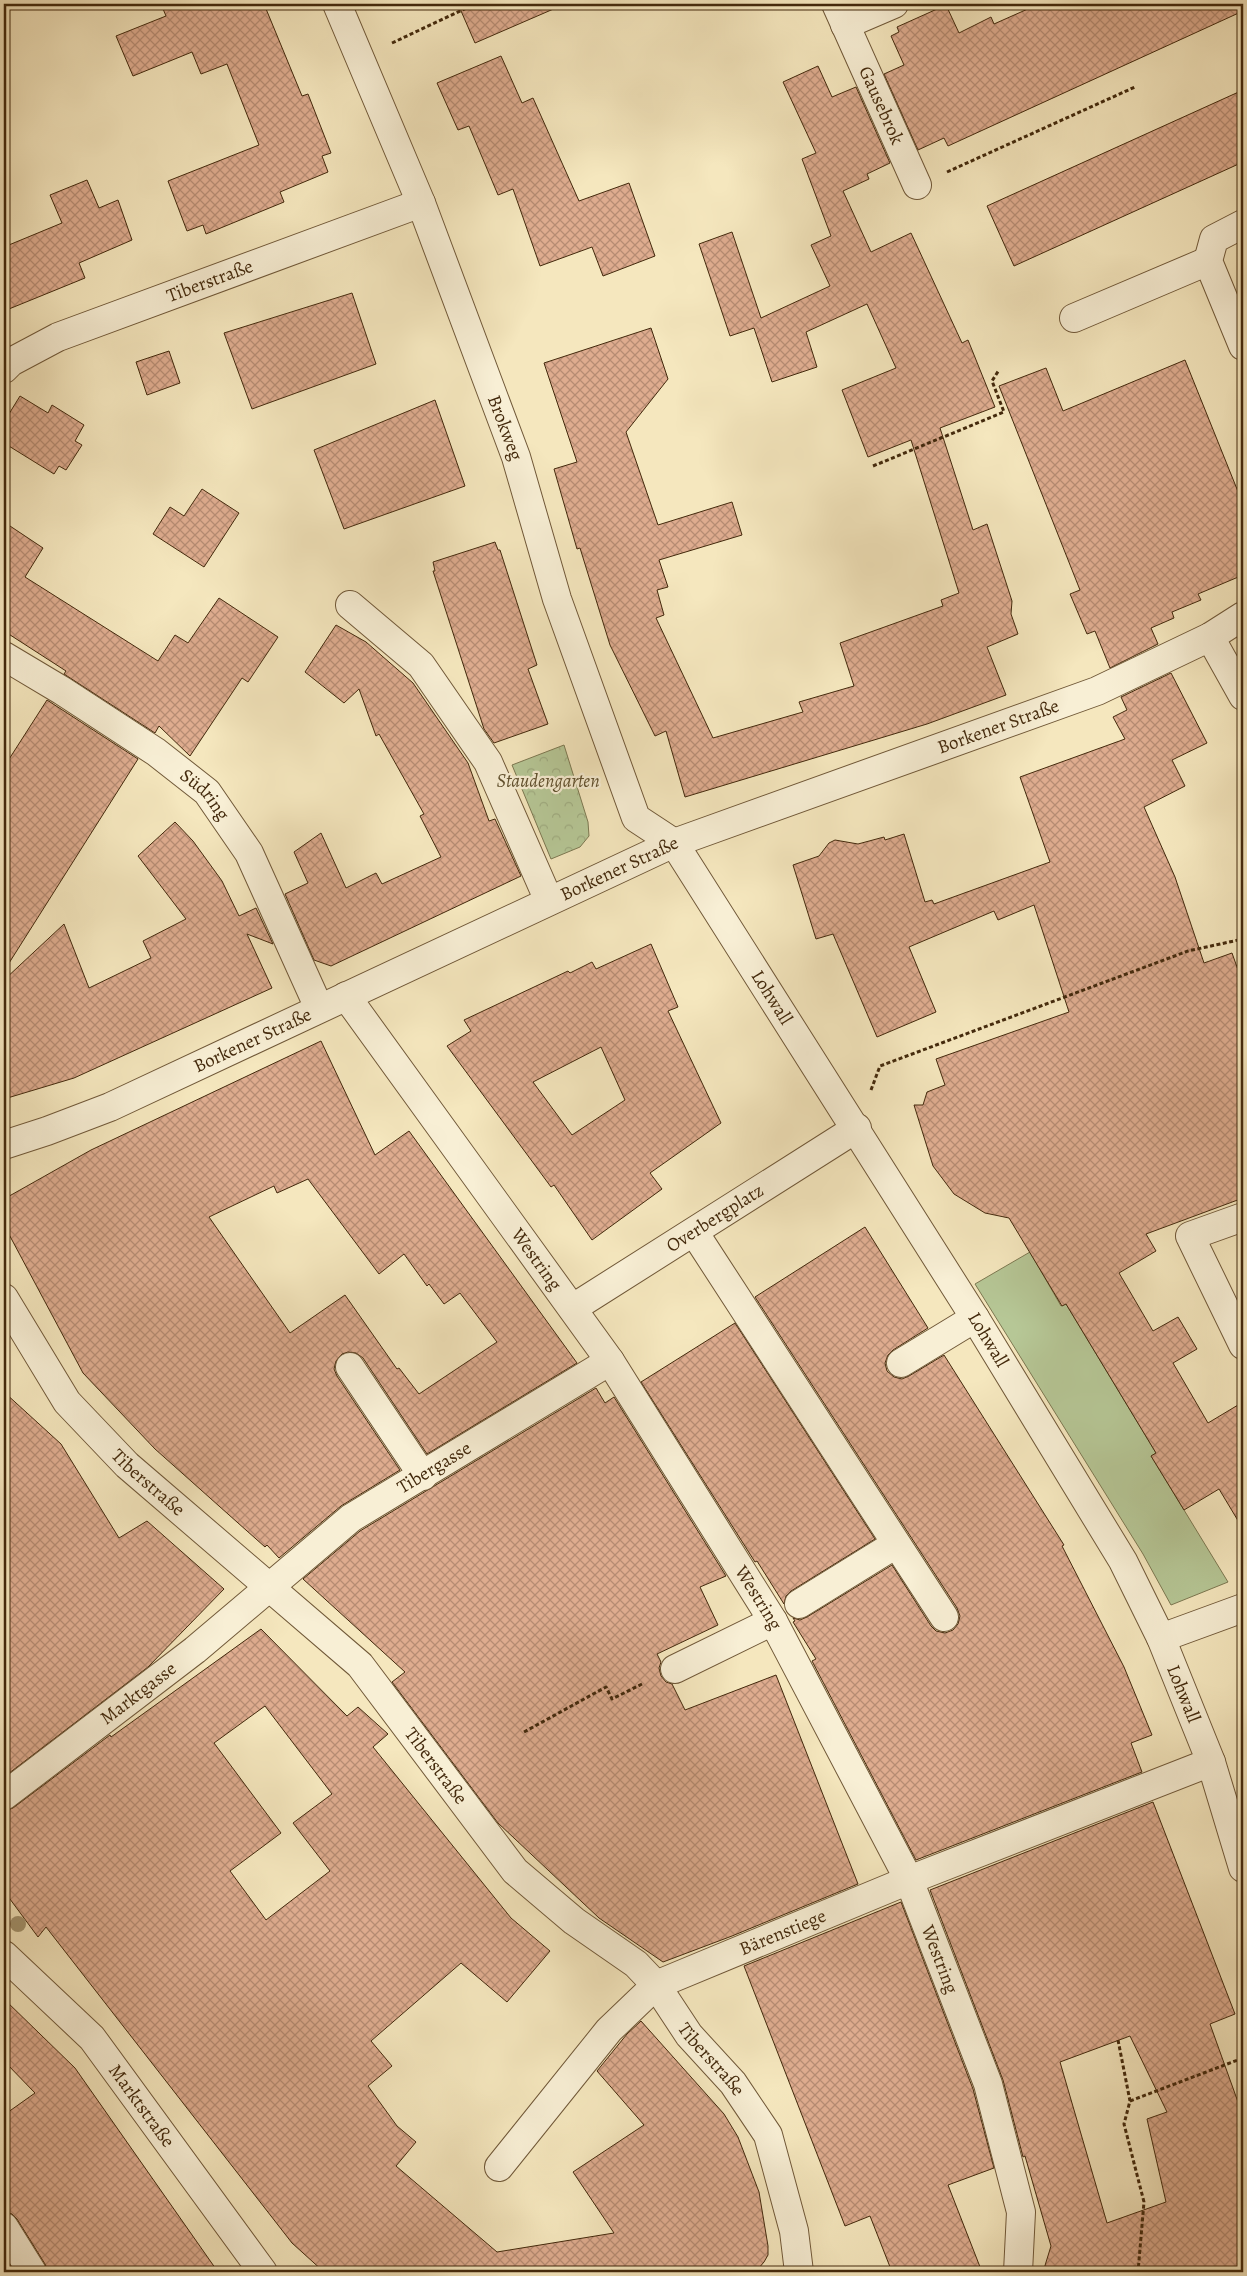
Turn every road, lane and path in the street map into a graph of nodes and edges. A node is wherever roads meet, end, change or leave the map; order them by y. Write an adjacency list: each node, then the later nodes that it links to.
1 (337, 4): 5 (street, Brokweg)
2 (475, 4): 5 (path)
3 (894, 4): 4 (street, Gausebrok)
4 (841, 14): 7 (street, Gausebrok)
5 (359, 58): 8 (street, Brokweg)
6 (1135, 87): 7 (path)
7 (917, 186)
8 (421, 203): 13 (street, Tiberstraße); 21 (street, Brokweg)
9 (1243, 224): 10 (street)
10 (1208, 261): 11 (street); 12 (street)
11 (1074, 318)
12 (1243, 346)
13 (4, 369)
14 (999, 370): 15 (path)
15 (873, 466)
16 (350, 605): 22 (street)
17 (1243, 616): 18 (street, Borkener Straße)
18 (1210, 637): 20 (street); 21 (street, Borkener Straße)
19 (4, 656): 25 (street, Südring)
20 (1243, 696)
21 (674, 843): 22 (street, Borkener Straße); 26 (street, Lohwall)
22 (549, 900): 24 (street, Borkener Straße)
23 (1243, 938): 26 (path)
24 (346, 996): 25 (street, Borkener Straße); 31 (street, Westring)
25 (319, 1008): 27 (street, Borkener Straße)
26 (856, 1128): 29 (street, Overbergplatz); 32 (street, Lohwall)
27 (4, 1144)
28 (1243, 1217): 33 (street)
29 (694, 1232): 31 (street, Overbergplatz); 38 (street)
30 (4, 1298): 39 (street, Tiberstraße)
31 (573, 1308): 34 (street, Westring)
32 (975, 1318): 35 (street); 44 (street, Lohwall)
33 (1243, 1345)
34 (610, 1361): 37 (street, Tibergasse); 43 (street, Westring)
35 (901, 1363)
36 (350, 1367): 37 (street)
37 (423, 1476): 39 (street, Tibergasse)
38 (896, 1544): 40 (street); 42 (street)
39 (271, 1588): 48 (street, Marktgasse); 52 (street, Tiberstraße)
40 (799, 1604)
41 (1243, 1608): 44 (street)
42 (944, 1617)
43 (773, 1621): 45 (street); 50 (street, Westring)
44 (1160, 1638): 47 (street, Lohwall)
45 (675, 1669): 46 (path)
46 (524, 1732)
47 (1211, 1762): 49 (street, Lohwall); 50 (street, Bärenstiege)
48 (4, 1796)
49 (1243, 1868)
50 (909, 1880): 52 (street, Bärenstiege); 61 (street, Westring)
51 (4, 1954): 59 (street, Marktstraße)
52 (656, 1985): 56 (street); 60 (street, Tiberstraße)
53 (1118, 2040): 55 (path)
54 (1243, 2058): 55 (path)
55 (1130, 2101): 62 (path)
56 (499, 2166)
57 (4, 2228): 58 (street)
58 (32, 2272)
59 (263, 2272)
60 (798, 2272)
61 (1018, 2272)
62 (1138, 2272)

